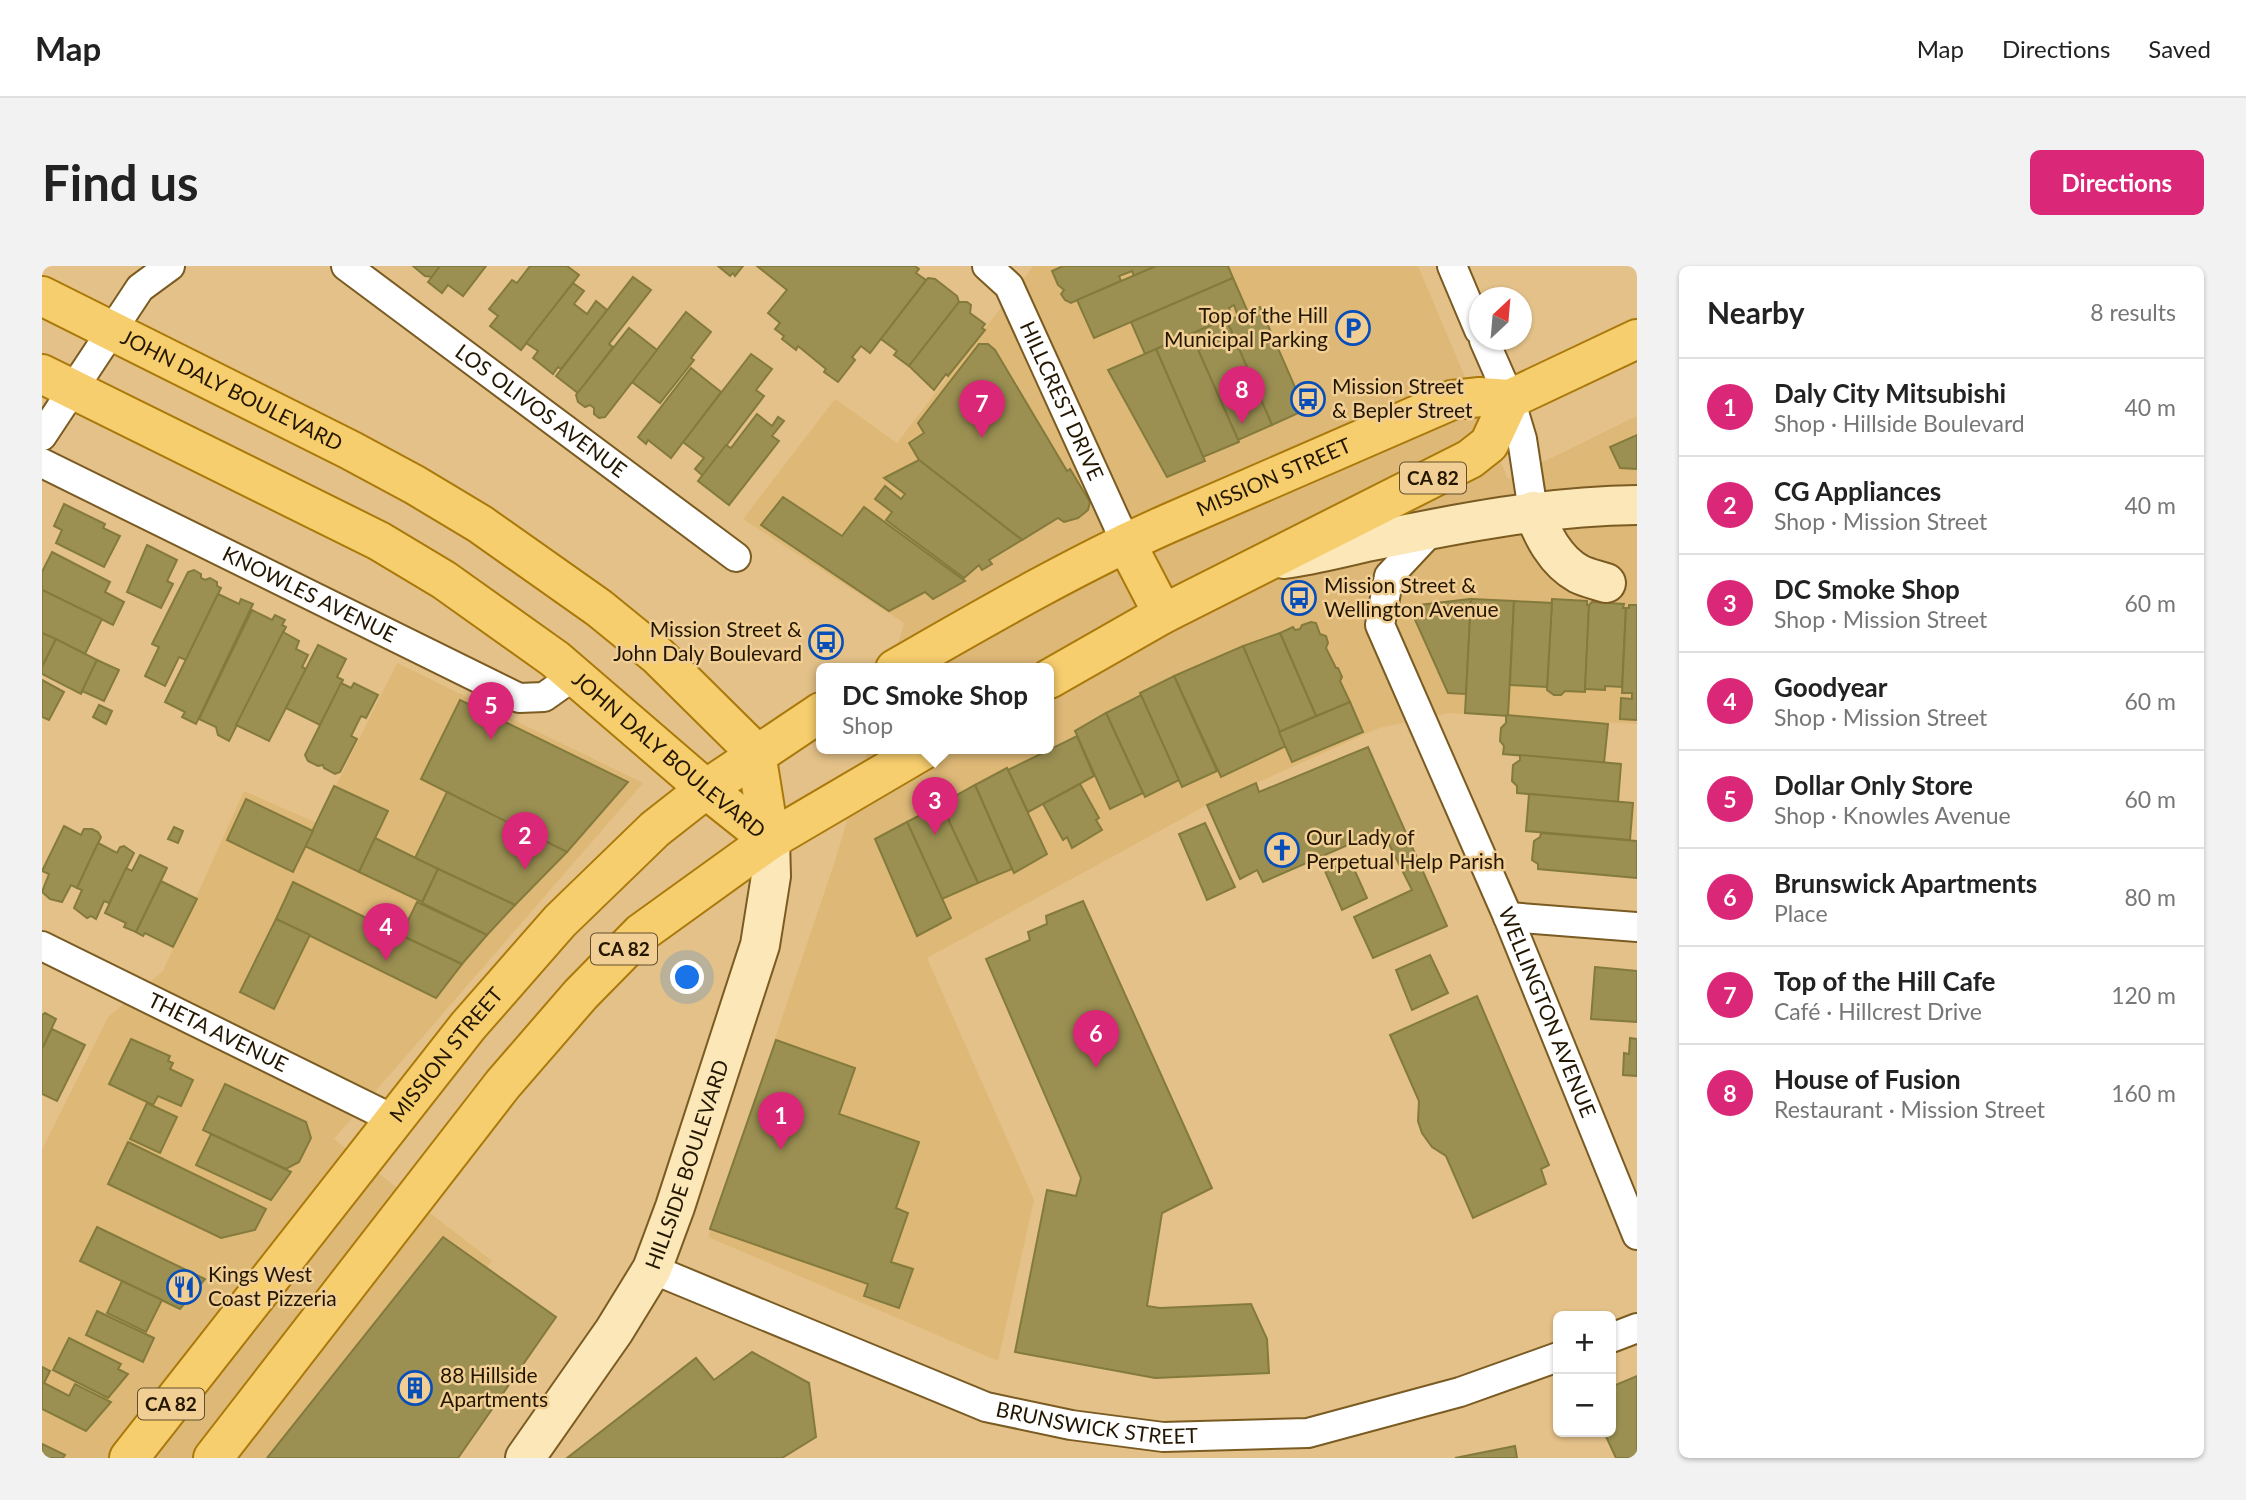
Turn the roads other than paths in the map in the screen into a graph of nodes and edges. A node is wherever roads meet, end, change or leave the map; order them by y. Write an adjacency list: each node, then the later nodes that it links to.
1 (169, 266): 7 (street)
2 (346, 266): 18 (street, LOS OLIVOS AVENUE)
3 (987, 266): 17 (street, HILLCREST DRIVE)
4 (1452, 266): 6 (street)
5 (42, 296): 7 (main road, JOHN DALY BOULEVARD)
6 (1469, 306)
7 (111, 329): 10 (street); 26 (main road, JOHN DALY BOULEVARD)
8 (1637, 339): 11 (main road)
9 (1488, 350): 11 (street)
10 (57, 381): 12 (street); 23 (main road, JOHN DALY BOULEVARD)
11 (1510, 399): 15 (street); 17 (main road, MISSION STREET); 19 (main road, CA 82)
12 (42, 436)
13 (42, 463): 23 (street, KNOWLES AVENUE)
14 (1637, 505): 15 (main road)
15 (1533, 511): 16 (main road); 20 (main road)
16 (1433, 529): 19 (main road); 30 (street, WELLINGTON AVENUE)
17 (1126, 542): 21 (main road); 22 (main road, MISSION STREET)
18 (736, 557)
19 (1281, 560): 21 (main road, CA 82)
20 (1606, 583)
21 (1163, 614): 24 (main road, CA 82)
22 (905, 663)
23 (575, 675): 28 (main road, JOHN DALY BOULEVARD)
24 (1054, 676)
25 (816, 715): 26 (main road, MISSION STREET / CA 82)
26 (756, 753): 28 (main road, MISSION STREET / CA 82); 29 (main road, JOHN DALY BOULEVARD)
27 (916, 754): 29 (main road, CA 82)
28 (706, 789): 29 (main road, JOHN DALY BOULEVARD); 33 (main road, MISSION STREET / CA 82)
29 (769, 840): 35 (main road, HILLSIDE BOULEVARD); 41 (main road, CA 82)
30 (1507, 917): 31 (street); 34 (street, WELLINGTON AVENUE)
31 (1637, 927)
32 (42, 946): 33 (street, THETA AVENUE)
33 (395, 1120): 40 (main road, MISSION STREET / CA 82)
34 (1637, 1235)
35 (652, 1269): 39 (street, BRUNSWICK STREET); 42 (main road, HILLSIDE BOULEVARD)
36 (1637, 1328): 37 (street)
37 (1616, 1336)
38 (1553, 1359): 39 (street, BRUNSWICK STREET)
39 (1162, 1448)
40 (129, 1458)
41 (213, 1458)
42 (525, 1458)

